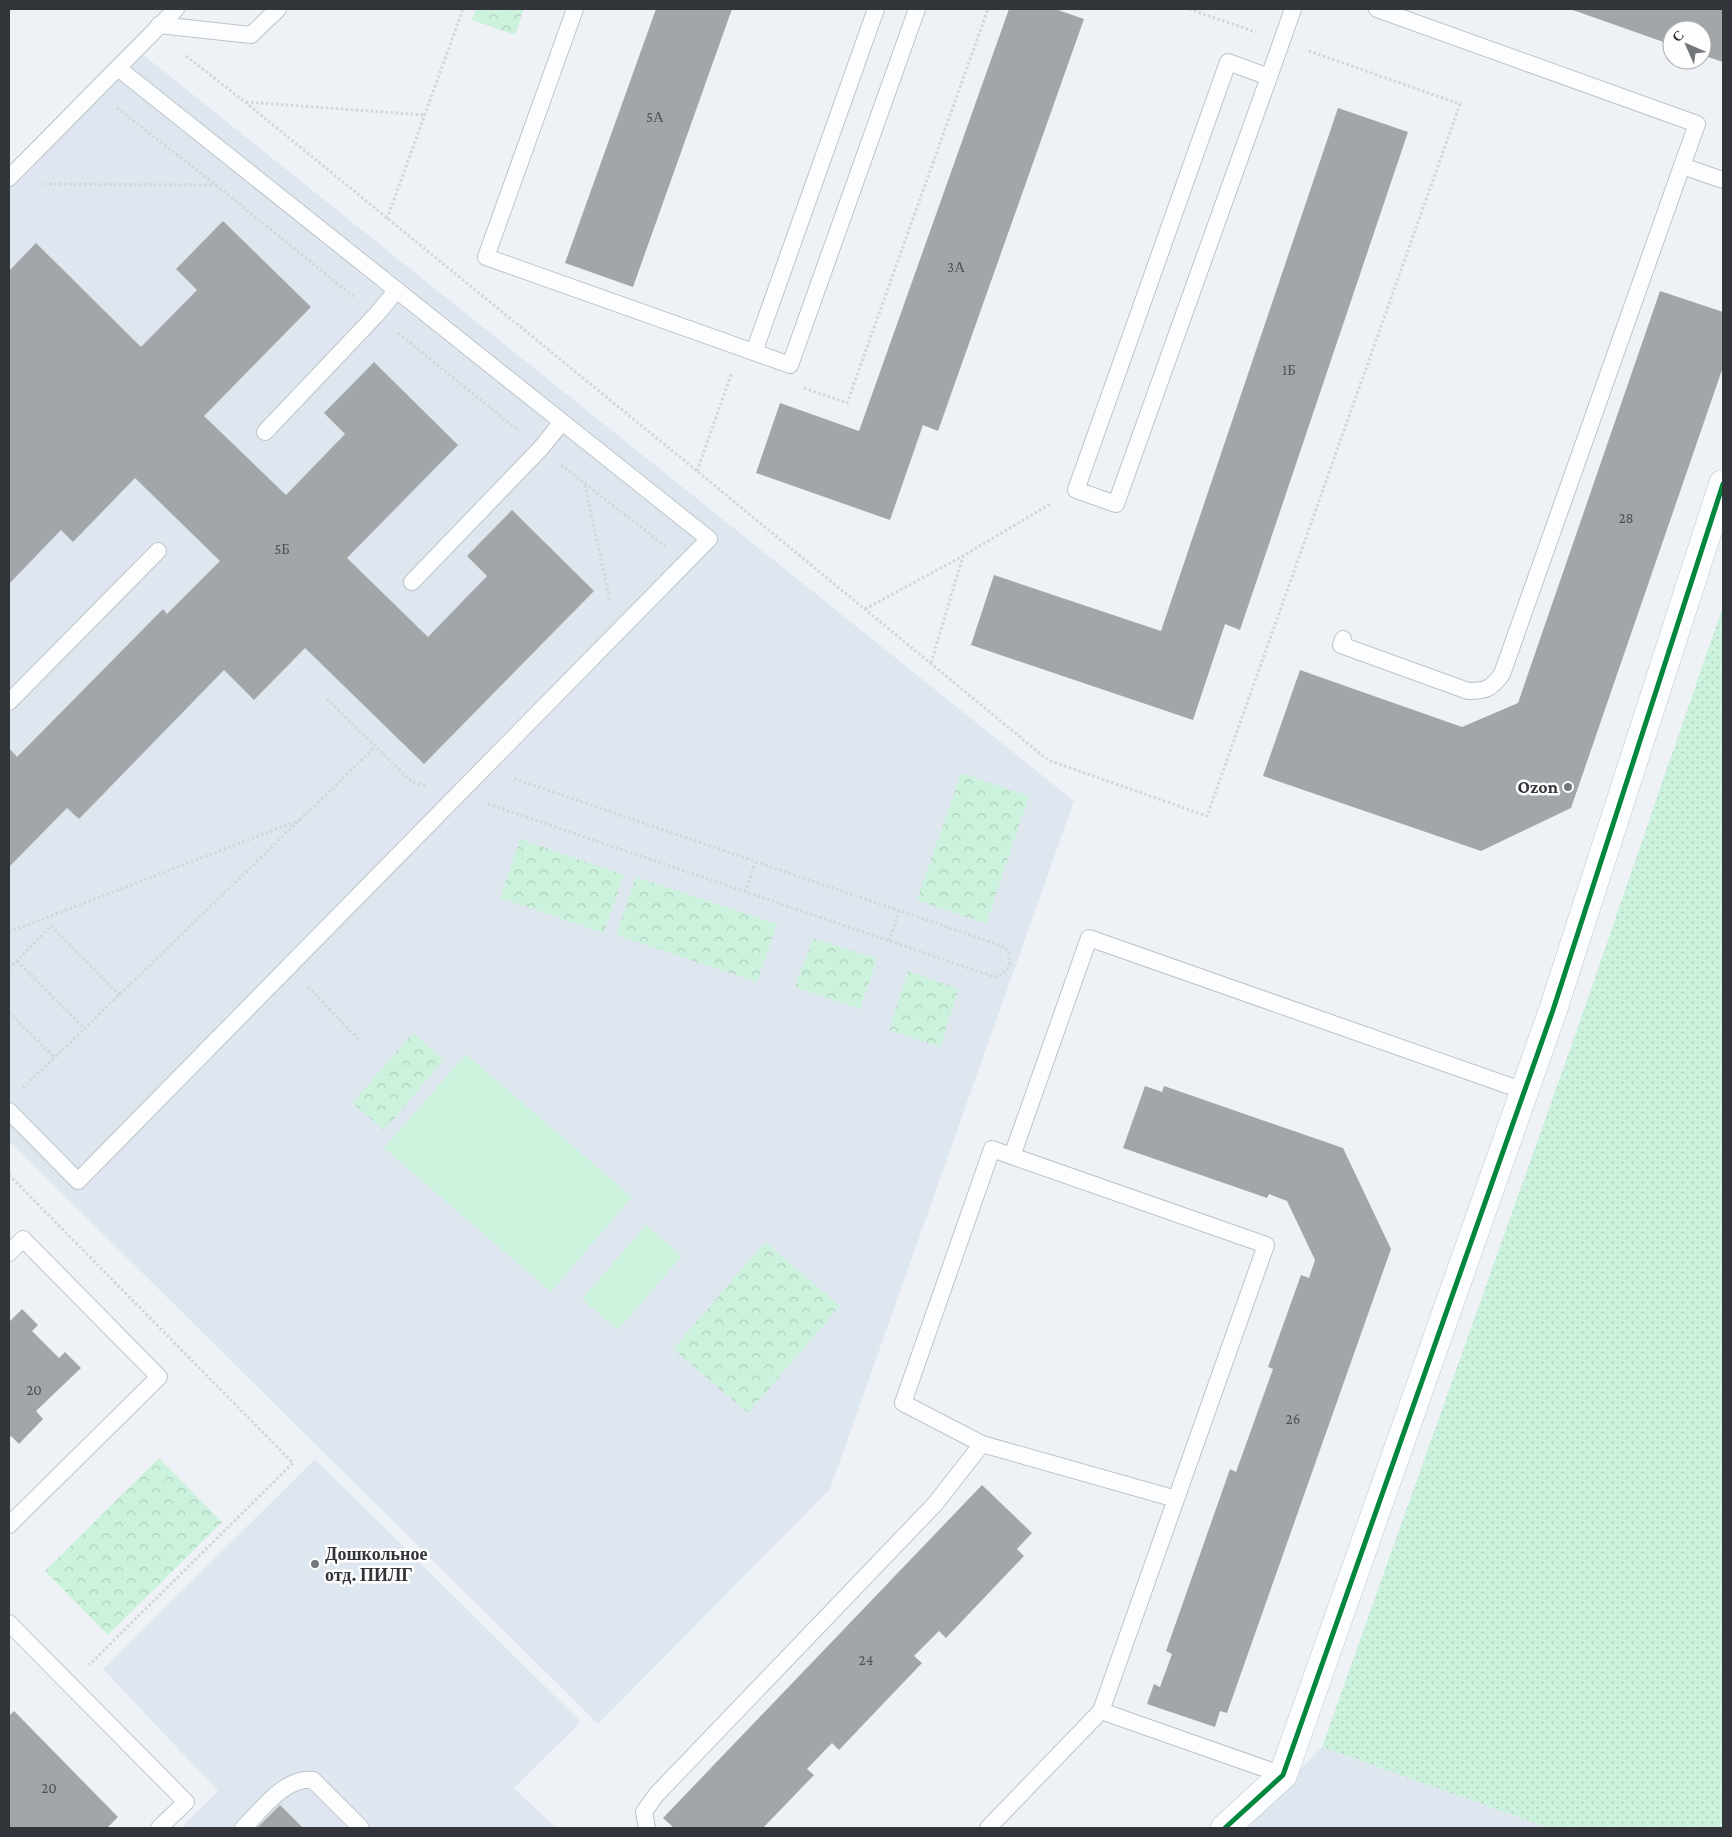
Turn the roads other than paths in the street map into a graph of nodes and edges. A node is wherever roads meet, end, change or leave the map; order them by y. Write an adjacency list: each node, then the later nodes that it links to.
1 (176, 9): 8 (lane)
2 (278, 9): 8 (lane)
3 (575, 9): 15 (lane)
4 (876, 9): 15 (lane)
5 (917, 9): 15 (lane)
6 (1293, 9): 10 (lane)
7 (1377, 9): 11 (lane)
8 (156, 28): 9 (lane)
9 (118, 68): 12 (lane); 14 (lane)
10 (1269, 77): 10 (lane)
11 (1682, 166): 13 (lane); 21 (lane)
12 (9, 178)
13 (1723, 180)
14 (397, 290): 16 (lane); 17 (lane)
15 (747, 350)
16 (562, 422): 20 (lane); 24 (lane)
17 (265, 432)
18 (1723, 484): 23 (street)
19 (158, 552): 22 (lane)
20 (412, 582)
21 (1343, 639)
22 (9, 702)
23 (1524, 1090): 25 (lane); 32 (street)
24 (9, 1111)
25 (1012, 1156): 27 (lane); 28 (lane)
26 (9, 1253): 29 (lane)
27 (982, 1444): 28 (lane); 36 (lane)
28 (1176, 1499): 31 (lane)
29 (9, 1525)
30 (9, 1623): 33 (lane)
31 (1101, 1711): 32 (lane); 37 (lane)
32 (1283, 1775): 38 (street)
33 (159, 1828)
34 (243, 1828): 35 (lane)
35 (361, 1828)
36 (647, 1828)
37 (988, 1828)
38 (1225, 1828)

